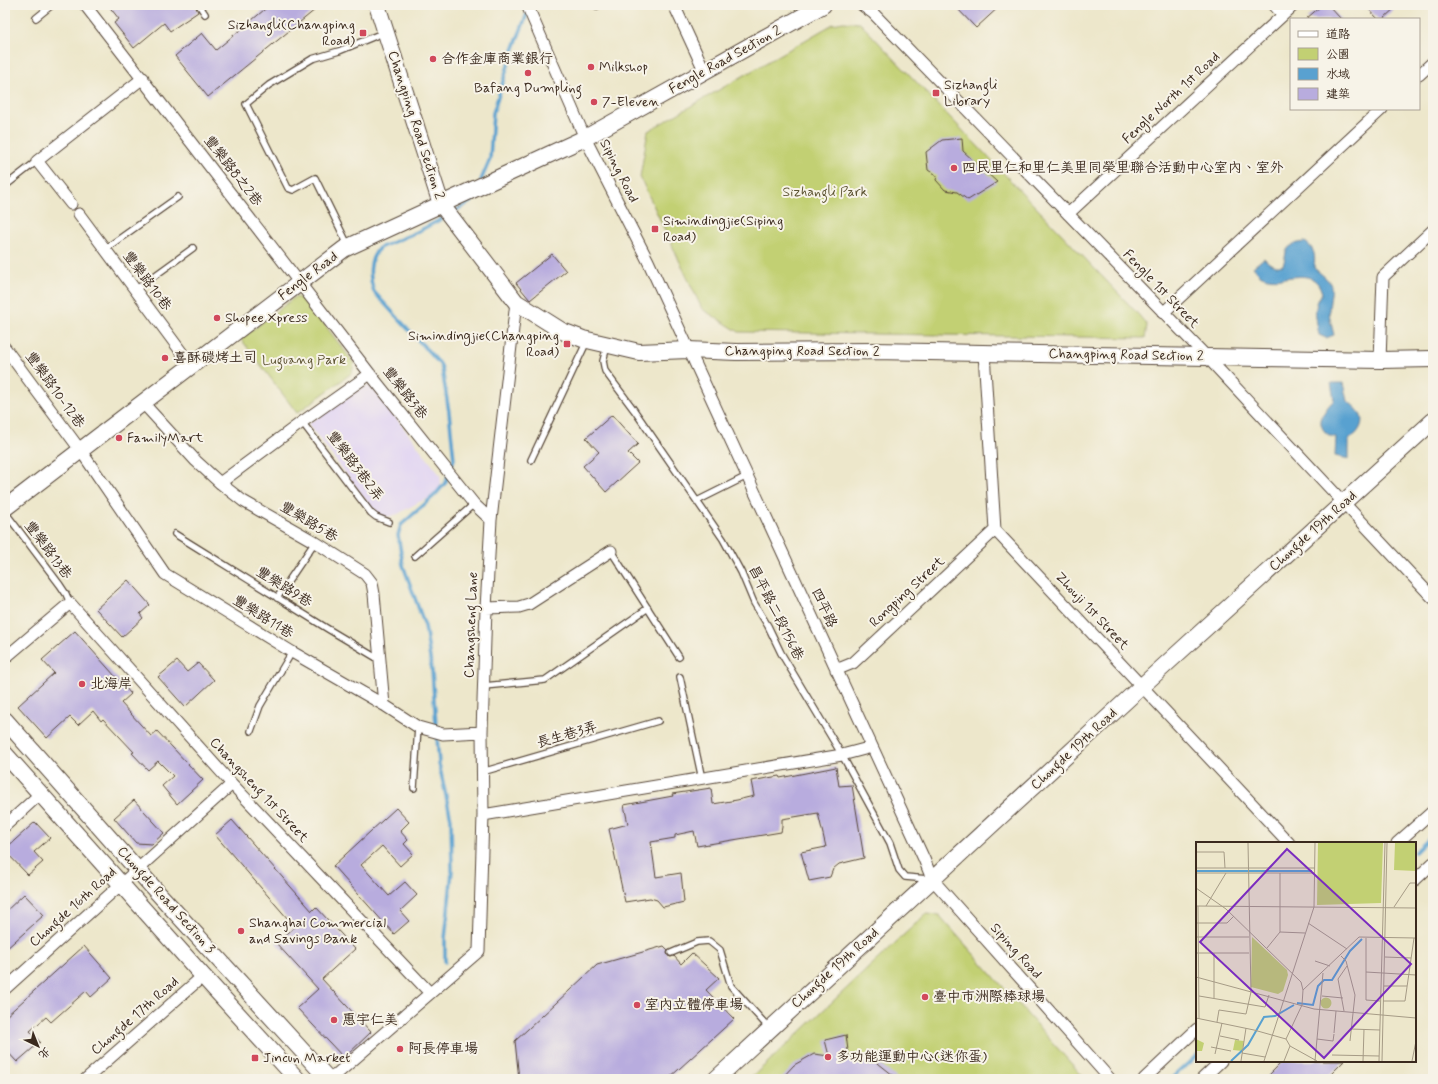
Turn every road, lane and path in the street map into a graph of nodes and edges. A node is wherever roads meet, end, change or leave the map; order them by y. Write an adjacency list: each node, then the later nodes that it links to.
1 (52, 5): 13 (lane)
2 (85, 5): 18 (street, 豐樂路8之2巷)
3 (199, 5): 11 (lane)
4 (377, 5): 14 (street, Changping Road Section 2)
5 (527, 5): 20 (street, Siping Road)
6 (674, 5): 16 (street)
7 (823, 5): 16 (street, Fengle Road Section 2)
8 (862, 5): 27 (street, Fengle 1st Street)
9 (1274, 5): 12 (street)
10 (1294, 5): 12 (street, Fengle North 1st Road)
11 (205, 14)
12 (1284, 15): 27 (street, Fengle North 1st Road)
13 (36, 18)
14 (385, 32): 25 (street, Changping Road Section 2); 29 (lane)
15 (1433, 62): 17 (street)
16 (705, 72): 20 (street, Fengle Road Section 2)
17 (1420, 74)
18 (143, 78): 21 (street); 32 (street, 豐樂路8之2巷)
19 (1381, 110): 35 (street)
20 (585, 138): 25 (street, Fengle Road); 39 (street, Siping Road)
21 (37, 161): 22 (lane); 24 (street)
22 (5, 186)
23 (178, 197): 31 (lane)
24 (71, 204)
25 (441, 204): 29 (street, Fengle Road); 34 (street, Changping Road Section 2)
26 (79, 214): 31 (street, 豐樂路10巷)
27 (1068, 214): 35 (street, Fengle 1st Street)
28 (1433, 230): 43 (street)
29 (349, 247): 32 (street, Fengle Road)
30 (193, 248): 33 (lane)
31 (105, 249): 33 (street, 豐樂路10巷)
32 (300, 282): 44 (street, Fengle Road); 45 (street, 豐樂路3巷)
33 (135, 290): 44 (street, 豐樂路10巷)
34 (516, 302): 36 (street, Changping Road Section 2); 58 (street, Changsheng Lane)
35 (1163, 313): 41 (street, Fengle 1st Street)
36 (587, 341): 37 (street, Changping Road Section 2); 50 (lane)
37 (607, 346): 39 (street, Changping Road Section 2); 53 (lane, 昌平路二段156巷)
38 (5, 348): 49 (street, 豐樂路10-12巷)
39 (688, 350): 40 (street, Changping Road Section 2); 51 (street, 四平路)
40 (984, 353): 41 (street, Changping Road Section 2); 60 (street)
41 (1207, 357): 43 (street, Changping Road Section 2); 54 (street, Fengle 1st Street)
42 (1433, 359): 43 (street, Changping Road Section 2)
43 (1380, 360)
44 (191, 365): 46 (street, Fengle Road)
45 (370, 374): 48 (street); 55 (street, 豐樂路3巷)
46 (143, 403): 49 (street, Fengle Road); 52 (street, 豐樂路5巷)
47 (1433, 420): 54 (street, Chongde 19th Road)
48 (302, 422): 52 (street); 59 (lane, 豐樂路3巷2弄)
49 (81, 451): 56 (street, Fengle Road); 70 (street, 豐樂路11巷)
50 (531, 460)
51 (747, 476): 53 (lane); 74 (street, 四平路)
52 (220, 483): 62 (street, 豐樂路5巷)
53 (697, 501): 86 (lane, 昌平路二段156巷)
54 (1344, 503): 66 (street, Fengle 1st Street); 77 (street, Chongde 19th Road)
55 (474, 504): 58 (street, 豐樂路3巷); 64 (lane)
56 (5, 508)
57 (5, 512): 67 (lane, 豐樂路13巷)
58 (491, 520): 68 (street, Changsheng Lane)
59 (389, 522)
60 (995, 530): 74 (street, Rongping Street); 77 (street, Zhouji 1st Street)
61 (175, 534): 65 (lane, 豐樂路9巷)
62 (315, 542): 65 (lane); 73 (street, 豐樂路5巷)
63 (611, 551): 68 (street); 69 (lane)
64 (415, 556)
65 (277, 598): 73 (lane, 豐樂路9巷)
66 (1433, 598)
67 (70, 603): 72 (street); 89 (street, Changsheng 1st Street)
68 (486, 608): 76 (street, Changsheng Lane)
69 (648, 608): 71 (lane); 76 (lane)
70 (292, 652): 78 (street, 豐樂路11巷); 82 (lane)
71 (679, 657)
72 (5, 658)
73 (381, 660): 78 (street, 豐樂路5巷)
74 (836, 670): 84 (street, 四平路)
75 (680, 677): 88 (lane)
76 (484, 686): 83 (street, Changsheng Lane)
77 (1142, 686): 95 (street, Zhouji 1st Street); 99 (street, Chongde 19th Road)
78 (384, 705): 81 (street, 豐樂路11巷)
79 (5, 720): 98 (street, Chongde Road Section 3)
80 (658, 721): 87 (lane, 長生巷3弄)
81 (418, 728): 83 (street, 豐樂路11巷); 90 (lane)
82 (250, 731)
83 (482, 732): 87 (street, Changsheng Lane)
84 (872, 747): 86 (street); 99 (street, 四平路)
85 (5, 754): 91 (street, Chongde Road Section 3)
86 (842, 755): 88 (street); 99 (lane, 昌平路二段156巷)
87 (482, 772): 93 (street, Changsheng Lane)
88 (702, 779): 93 (street)
89 (232, 784): 98 (street, Chongde 16th Road); 105 (street, Changsheng 1st Street)
90 (414, 788)
91 (40, 794): 94 (street); 101 (street, Chongde Road Section 3)
92 (1433, 810): 96 (street)
93 (483, 815): 105 (street, Changsheng Lane)
94 (5, 826)
95 (1288, 842)
96 (1398, 842)
97 (1433, 863): 100 (street)
98 (137, 869): 101 (street, Chongde 16th Road); 111 (street, Chongde Road Section 3)
99 (932, 879): 106 (street, Chongde 19th Road); 113 (street, Siping Road)
100 (1416, 879)
101 (121, 884): 103 (street, Chongde Road Section 3); 104 (street, Chongde 16th Road)
102 (671, 953): 106 (lane)
103 (203, 976): 109 (street, Chongde 17th Road); 110 (street, Chongde Road Section 3)
104 (5, 989)
105 (430, 993): 111 (street)
106 (769, 1028): 112 (street, Chongde 19th Road)
107 (1196, 1030): 114 (street)
108 (1220, 1062): 115 (street)
109 (86, 1079)
110 (297, 1079)
111 (330, 1079)
112 (716, 1079)
113 (1110, 1079)
114 (1144, 1079)
115 (1202, 1079)

